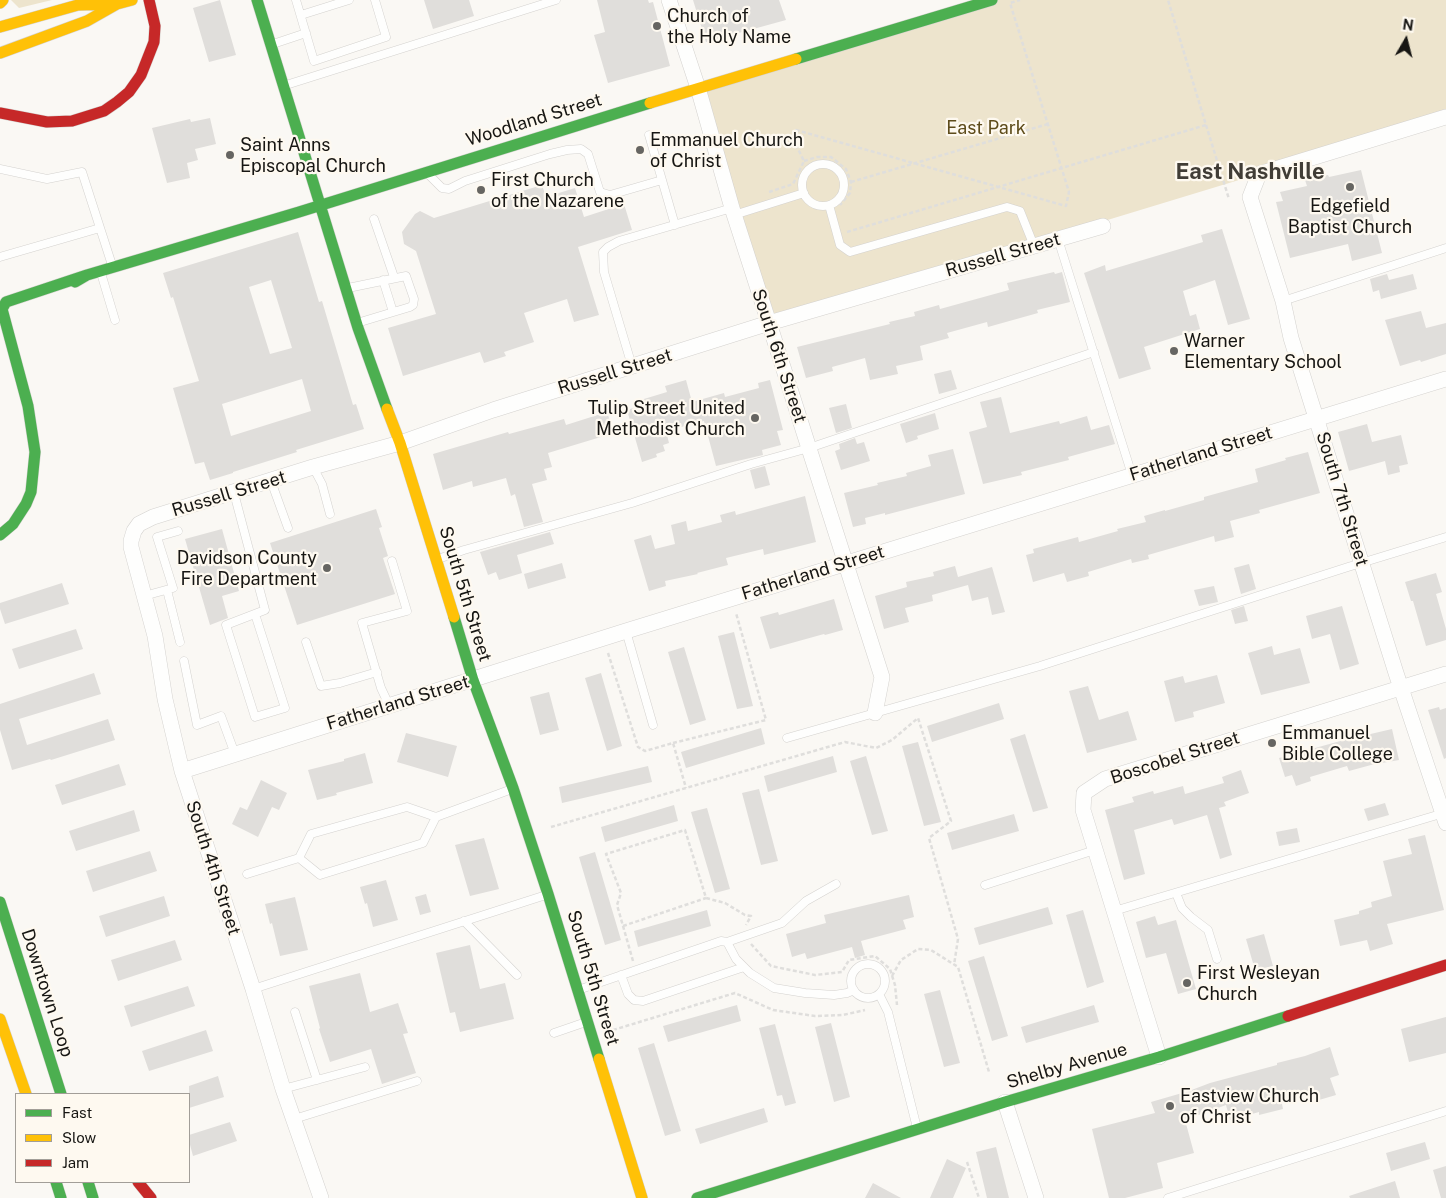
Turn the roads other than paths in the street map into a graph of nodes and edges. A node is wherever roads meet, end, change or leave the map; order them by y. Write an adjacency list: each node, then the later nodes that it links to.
1 (3, 0): 11 (main road)
2 (132, 0): 12 (main road)
3 (149, 0): 20 (main road)
4 (257, 0): 16 (main road, South 5th Street)
5 (296, 0): 13 (lane)
6 (375, 0): 15 (lane)
7 (556, 0): 18 (lane)
8 (669, 0): 19 (street, South 6th Street)
9 (992, 0): 19 (main road, Woodland Street)
10 (343, 1): 13 (lane)
11 (0, 3)
12 (117, 4): 14 (main road); 17 (main road)
13 (301, 15): 15 (lane)
14 (0, 28)
15 (306, 32): 16 (lane)
16 (271, 44): 18 (main road, South 5th Street)
17 (0, 52)
18 (284, 86): 27 (main road, South 5th Street)
19 (698, 88): 24 (main road, Woodland Street); 29 (street, South 6th Street)
20 (0, 113)
21 (1446, 117): 45 (street, South 7th Street)
22 (649, 135): 25 (lane)
23 (0, 169): 33 (lane)
24 (427, 172): 25 (lane); 27 (main road, Woodland Street)
25 (662, 180): 31 (lane)
26 (804, 193): 28 (lane); 28 (lane); 29 (lane)
27 (321, 204): 38 (main road, Woodland Street); 43 (main road, South 5th Street)
28 (828, 205): 35 (lane)
29 (733, 212): 31 (lane); 50 (street, South 6th Street)
30 (374, 219): 41 (lane)
31 (675, 225): 54 (lane)
32 (1102, 226): 34 (street, Russell Street)
33 (100, 228): 37 (lane); 38 (lane)
34 (1058, 239): 35 (street, Russell Street); 52 (lane)
35 (1034, 246): 50 (street, Russell Street)
36 (1446, 248): 45 (lane)
37 (0, 257)
38 (113, 267): 39 (main road, Woodland Street)
39 (100, 271): 40 (main road, Woodland Street); 48 (lane)
40 (87, 275): 44 (main road, Woodland Street); 47 (main road)
41 (394, 277): 42 (lane); 46 (lane)
42 (383, 280): 43 (lane); 46 (lane)
43 (346, 289): 49 (main road, South 5th Street)
44 (0, 292)
45 (1283, 300): 56 (street, South 7th Street)
46 (393, 312): 49 (lane)
47 (2, 315): 53 (main road)
48 (115, 320)
49 (357, 323): 57 (main road, South 5th Street)
50 (769, 323): 54 (street, Russell Street); 58 (street, South 6th Street)
51 (0, 346): 53 (main road)
52 (1094, 352): 58 (lane); 60 (lane)
53 (18, 366): 67 (main road)
54 (632, 366): 57 (street, Russell Street)
55 (1446, 379): 56 (street, Fatherland Street)
56 (1317, 419): 60 (street, Fatherland Street); 72 (street, South 7th Street)
57 (400, 443): 59 (street, Russell Street); 69 (main road, South 5th Street)
58 (809, 448): 69 (lane); 71 (street, South 6th Street)
59 (313, 467): 61 (street, Russell Street); 63 (lane)
60 (1132, 475): 71 (street, Fatherland Street)
61 (271, 481): 62 (street, Russell Street); 64 (lane)
62 (234, 492): 66 (street, Russell Street); 75 (lane)
63 (330, 514)
64 (288, 528)
65 (178, 531): 73 (lane)
66 (134, 532): 74 (street, South 4th Street)
67 (0, 535)
68 (1446, 538): 72 (lane)
69 (436, 560): 82 (main road, South 5th Street)
70 (392, 561): 80 (lane)
71 (846, 564): 76 (street, Fatherland Street); 85 (street, South 6th Street)
72 (1362, 564): 83 (street, South 7th Street); 85 (lane)
73 (168, 590): 74 (lane); 77 (lane)
74 (144, 596): 89 (street, South 4th Street)
75 (255, 614): 75 (lane)
76 (626, 631): 82 (street, Fatherland Street); 86 (lane)
77 (180, 642)
78 (306, 642): 80 (lane)
79 (184, 662): 88 (lane)
80 (377, 672): 84 (lane)
81 (1446, 674): 83 (street, Boscobel Street)
82 (473, 680): 84 (street, Fatherland Street); 90 (main road, South 5th Street)
83 (1401, 688): 91 (street, South 7th Street); 93 (street, Boscobel Street)
84 (389, 705): 88 (street, Fatherland Street)
85 (875, 712): 87 (lane)
86 (653, 725)
87 (787, 738)
88 (235, 754): 89 (street, Fatherland Street)
89 (182, 770): 109 (street, South 4th Street)
90 (513, 788): 92 (lane); 99 (main road, South 5th Street)
91 (1445, 816): 98 (lane)
92 (436, 817): 94 (lane); 94 (lane)
93 (1095, 850): 97 (lane); 101 (street, Boscobel Street)
94 (299, 858): 95 (lane)
95 (247, 874)
96 (836, 884): 103 (lane)
97 (985, 885)
98 (1176, 893): 101 (lane); 104 (lane)
99 (548, 894): 102 (lane); 110 (main road, South 5th Street)
100 (0, 902): 116 (main road, Downtown Loop)
101 (1114, 911): 118 (street, Boscobel Street)
102 (464, 921): 107 (lane); 109 (lane)
103 (727, 942): 106 (lane); 108 (lane)
104 (1217, 959)
105 (1446, 965): 118 (main road, Shelby Avenue)
106 (744, 967): 108 (lane); 111 (lane)
107 (518, 975)
108 (621, 975): 110 (lane)
109 (253, 989): 123 (street, South 4th Street)
110 (578, 990): 115 (main road, South 5th Street)
111 (854, 990): 112 (lane); 112 (lane)
112 (879, 994): 129 (lane)
113 (295, 1012): 121 (lane)
114 (0, 1019): 124 (main road)
115 (588, 1022): 117 (lane); 137 (main road, South 5th Street)
116 (39, 1025): 120 (main road); 125 (main road, Downtown Loop)
117 (554, 1033)
118 (1159, 1057): 126 (main road, Shelby Avenue)
119 (365, 1067): 121 (lane)
120 (67, 1071)
121 (317, 1080): 123 (lane)
122 (417, 1081): 128 (lane)
123 (284, 1089): 128 (street, South 4th Street)
124 (26, 1093)
125 (61, 1093)
126 (1005, 1102): 129 (main road, Shelby Avenue); 139 (street)
127 (1446, 1111): 140 (lane)
128 (294, 1119): 136 (street, South 4th Street)
129 (918, 1130): 138 (main road, Shelby Avenue)
130 (56, 1183): 133 (main road)
131 (88, 1183): 134 (main road)
132 (139, 1183): 135 (main road)
133 (61, 1198)
134 (93, 1198)
135 (151, 1198)
136 (321, 1198)
137 (642, 1198)
138 (697, 1198)
139 (1036, 1198)
140 (1168, 1198)

